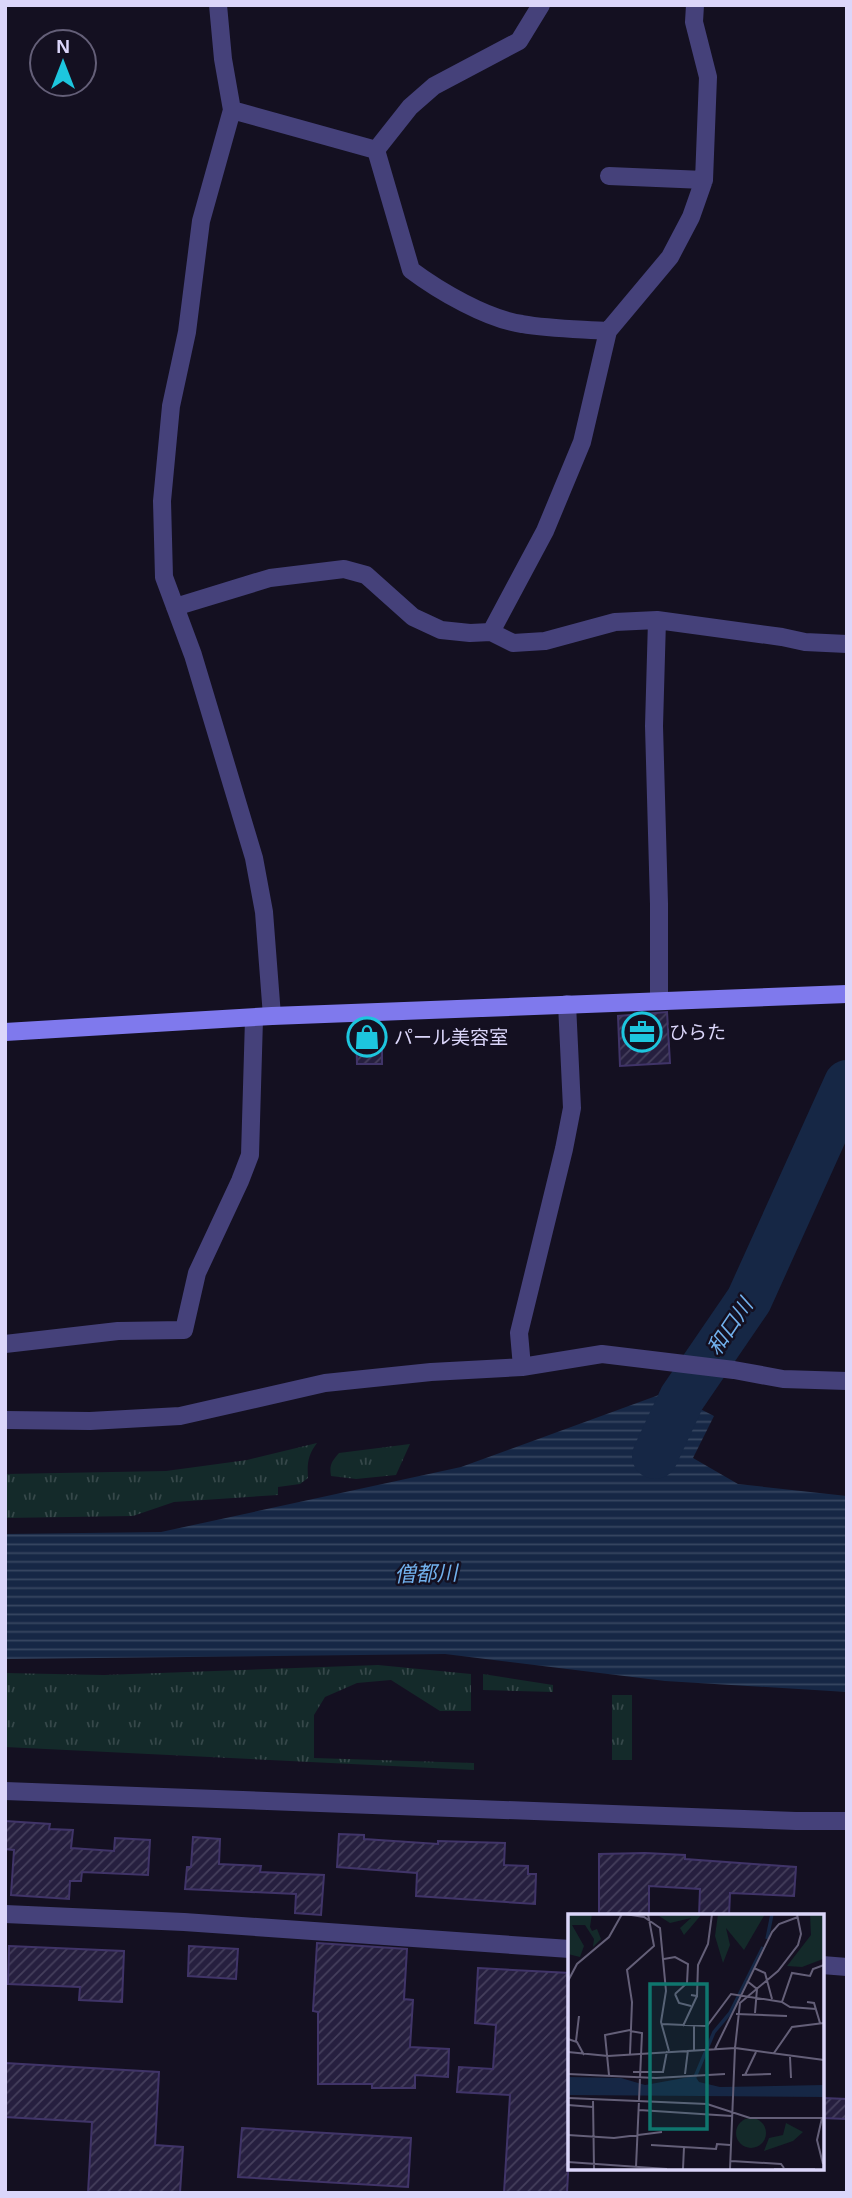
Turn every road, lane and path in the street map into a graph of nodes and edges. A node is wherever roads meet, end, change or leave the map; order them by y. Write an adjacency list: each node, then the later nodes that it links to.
1 (218, 5): 4 (street)
2 (541, 5): 5 (street)
3 (695, 5): 7 (street)
4 (232, 110): 5 (street); 9 (street)
5 (376, 150): 8 (street)
6 (609, 176): 7 (street)
7 (704, 180): 8 (street)
8 (608, 331): 11 (street)
9 (175, 607): 11 (street); 16 (street)
10 (657, 620): 11 (street); 12 (street); 14 (street)
11 (491, 632)
12 (847, 644)
13 (841, 994): 14 (street)
14 (659, 1001): 15 (street)
15 (567, 1004): 16 (street); 20 (street)
16 (272, 1016): 17 (street)
17 (254, 1019): 18 (street); 19 (street)
18 (5, 1032)
19 (5, 1343)
20 (522, 1367): 21 (street); 22 (street)
21 (847, 1381)
22 (5, 1420)
23 (5, 1791): 24 (street)
24 (847, 1821)
25 (5, 1914): 26 (street)
26 (568, 1949)
27 (824, 1965): 28 (street)
28 (847, 1967)

